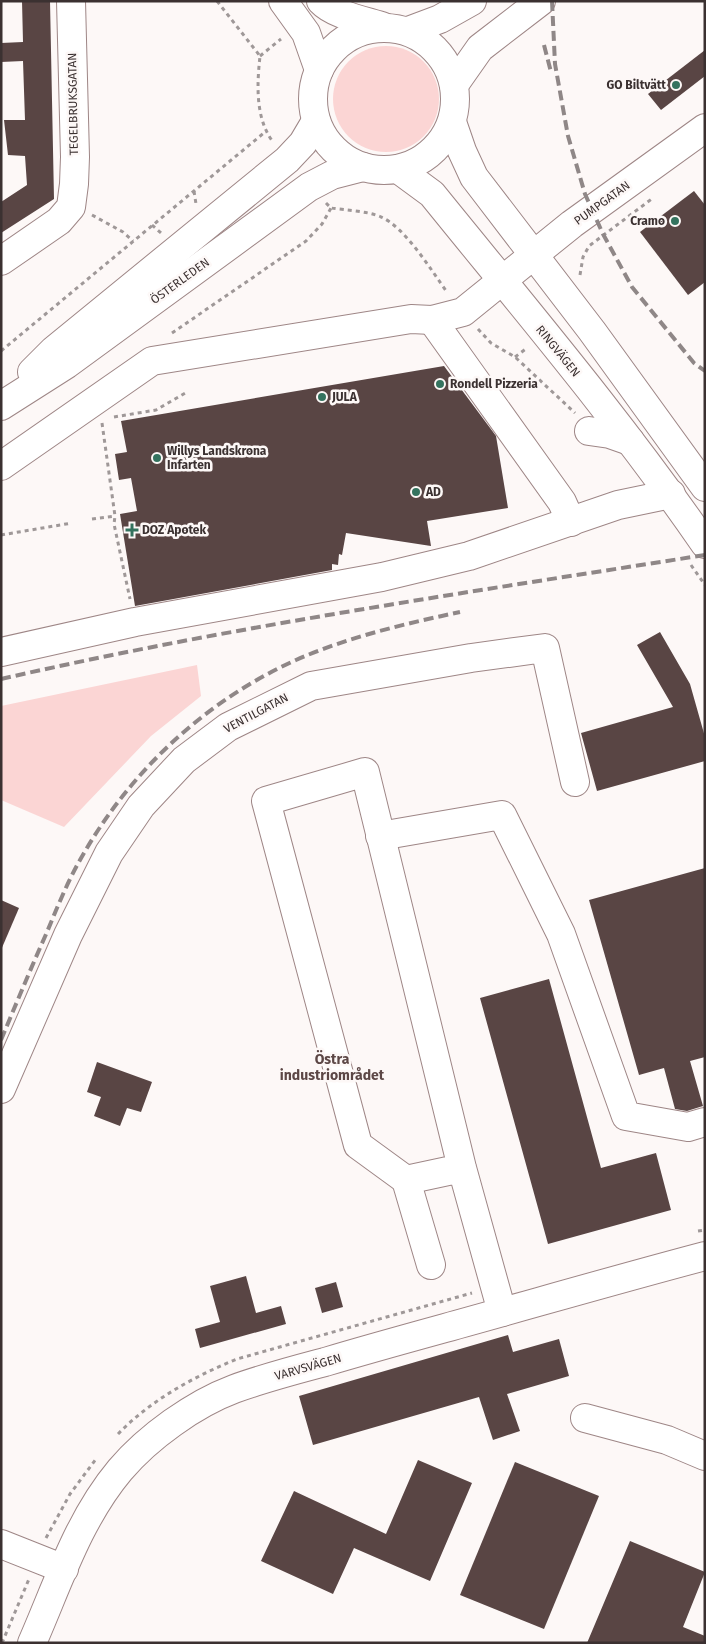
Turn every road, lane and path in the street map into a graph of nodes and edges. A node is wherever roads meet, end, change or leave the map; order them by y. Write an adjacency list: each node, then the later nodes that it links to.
1 (71, 1): 17 (main road, TEGELBRUKSGATAN)
2 (217, 1): 19 (path)
3 (283, 1): 8 (main road)
4 (321, 1): 7 (main road)
5 (472, 1): 7 (main road)
6 (540, 1): 9 (main road)
7 (397, 29): 8 (main road); 9 (main road)
8 (319, 70): 10 (main road)
9 (454, 85): 11 (main road)
10 (316, 121): 13 (main road); 31 (main road, ÖSTERLEDEN)
11 (452, 122): 14 (main road); 20 (main road)
12 (705, 128): 20 (main road, PUMPGATAN)
13 (363, 167): 14 (main road); 15 (main road, ÖSTERLEDEN)
14 (398, 169): 22 (main road, RINGVÄGEN)
15 (308, 187): 18 (path); 31 (main road, ÖSTERLEDEN)
16 (653, 198): 23 (path)
17 (71, 207): 19 (path); 21 (main road)
18 (331, 208): 24 (path); 27 (path)
19 (133, 241): 28 (path)
20 (534, 256): 22 (main road, PUMPGATAN); 36 (main road)
21 (1, 260)
22 (502, 281): 24 (main road, PUMPGATAN); 26 (main road, RINGVÄGEN)
23 (581, 282)
24 (463, 312): 25 (main road); 29 (path)
25 (432, 320): 32 (main road); 40 (main road)
26 (545, 335): 29 (path); 34 (main road, RINGVÄGEN)
27 (168, 336)
28 (1, 351)
29 (515, 357): 33 (path)
30 (187, 392): 32 (path)
31 (1, 404)
32 (98, 410): 35 (main road); 38 (path)
33 (590, 431): 34 (main road)
34 (630, 441): 37 (main road, RINGVÄGEN)
35 (1, 466)
36 (705, 487)
37 (671, 494): 40 (main road); 43 (main road, RINGVÄGEN)
38 (115, 516): 39 (path); 45 (path)
39 (92, 519)
40 (571, 522): 45 (main road)
41 (72, 523): 42 (path)
42 (1, 535)
43 (696, 551): 44 (path)
44 (705, 585)
45 (135, 622): 46 (main road)
46 (1, 652)
47 (575, 782): 49 (main road, VENTILGATAN)
48 (380, 836): 50 (main road); 51 (main road); 52 (main road)
49 (1, 1088)
50 (705, 1122)
51 (462, 1168): 52 (main road); 55 (main road)
52 (406, 1180): 54 (main road)
53 (705, 1256): 55 (main road, VARVSVÄGEN)
54 (431, 1264)
55 (502, 1312): 59 (main road, VARVSVÄGEN)
56 (585, 1418): 57 (main road)
57 (705, 1456)
58 (1, 1544): 59 (main road)
59 (64, 1569): 60 (main road, VARVSVÄGEN)
60 (32, 1643)

